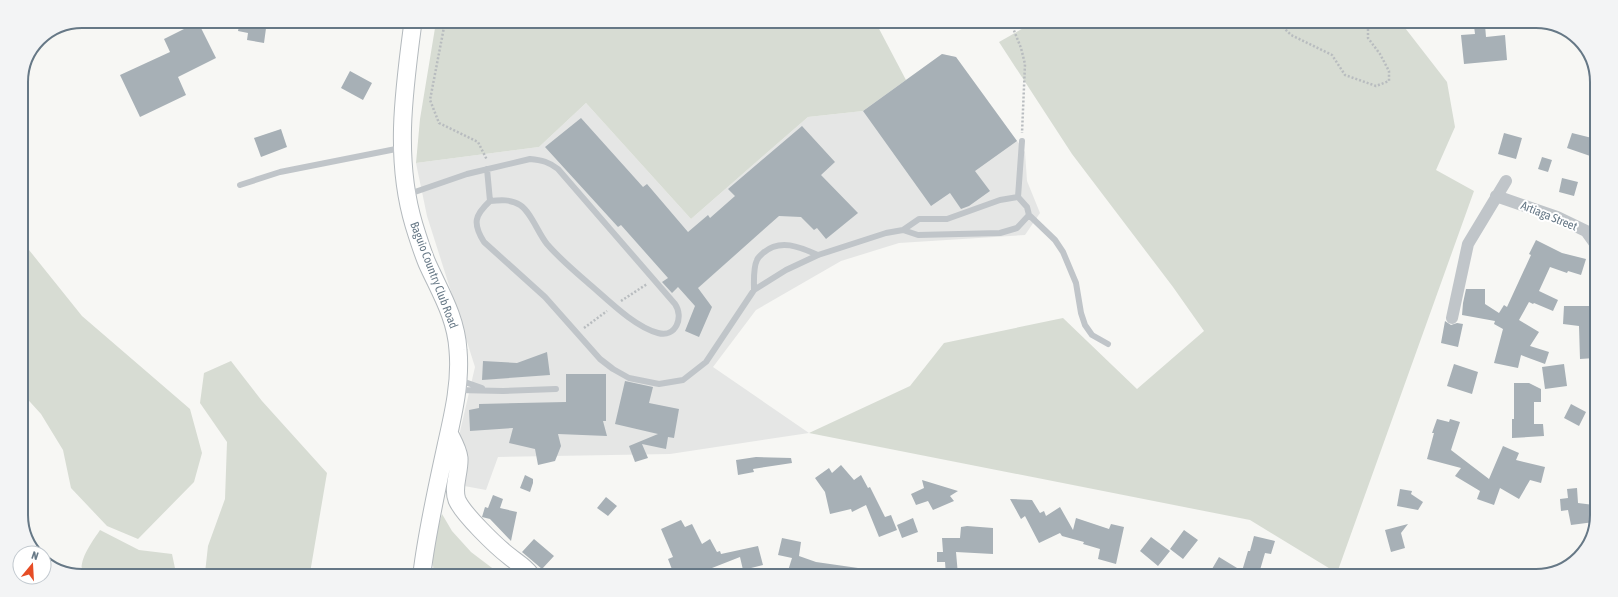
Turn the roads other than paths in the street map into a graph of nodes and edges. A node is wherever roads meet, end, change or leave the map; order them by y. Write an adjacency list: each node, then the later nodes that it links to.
1 (412, 28): 3 (main road, Baguio Country Club Road)
2 (1022, 141): 9 (lane)
3 (402, 148): 6 (lane); 7 (main road, Baguio Country Club Road)
4 (488, 169): 7 (lane); 10 (lane); 10 (lane)
5 (1506, 181): 8 (street)
6 (240, 185)
7 (406, 195): 18 (main road, Baguio Country Club Road)
8 (1496, 196): 13 (street, Artiaga Street); 16 (street)
9 (1018, 197): 11 (lane); 12 (lane)
10 (490, 200): 15 (lane)
11 (1029, 215): 12 (lane); 17 (lane)
12 (903, 230): 14 (lane)
13 (1590, 237)
14 (818, 256): 15 (lane); 15 (lane)
15 (754, 290)
16 (1452, 318)
17 (1108, 344)
18 (457, 385): 20 (lane); 20 (lane); 21 (main road, Baguio Country Club Road)
19 (556, 389): 20 (lane)
20 (490, 390)
21 (449, 433): 22 (main road, Baguio Country Club Road); 23 (main road)
22 (423, 569)
23 (526, 569)

